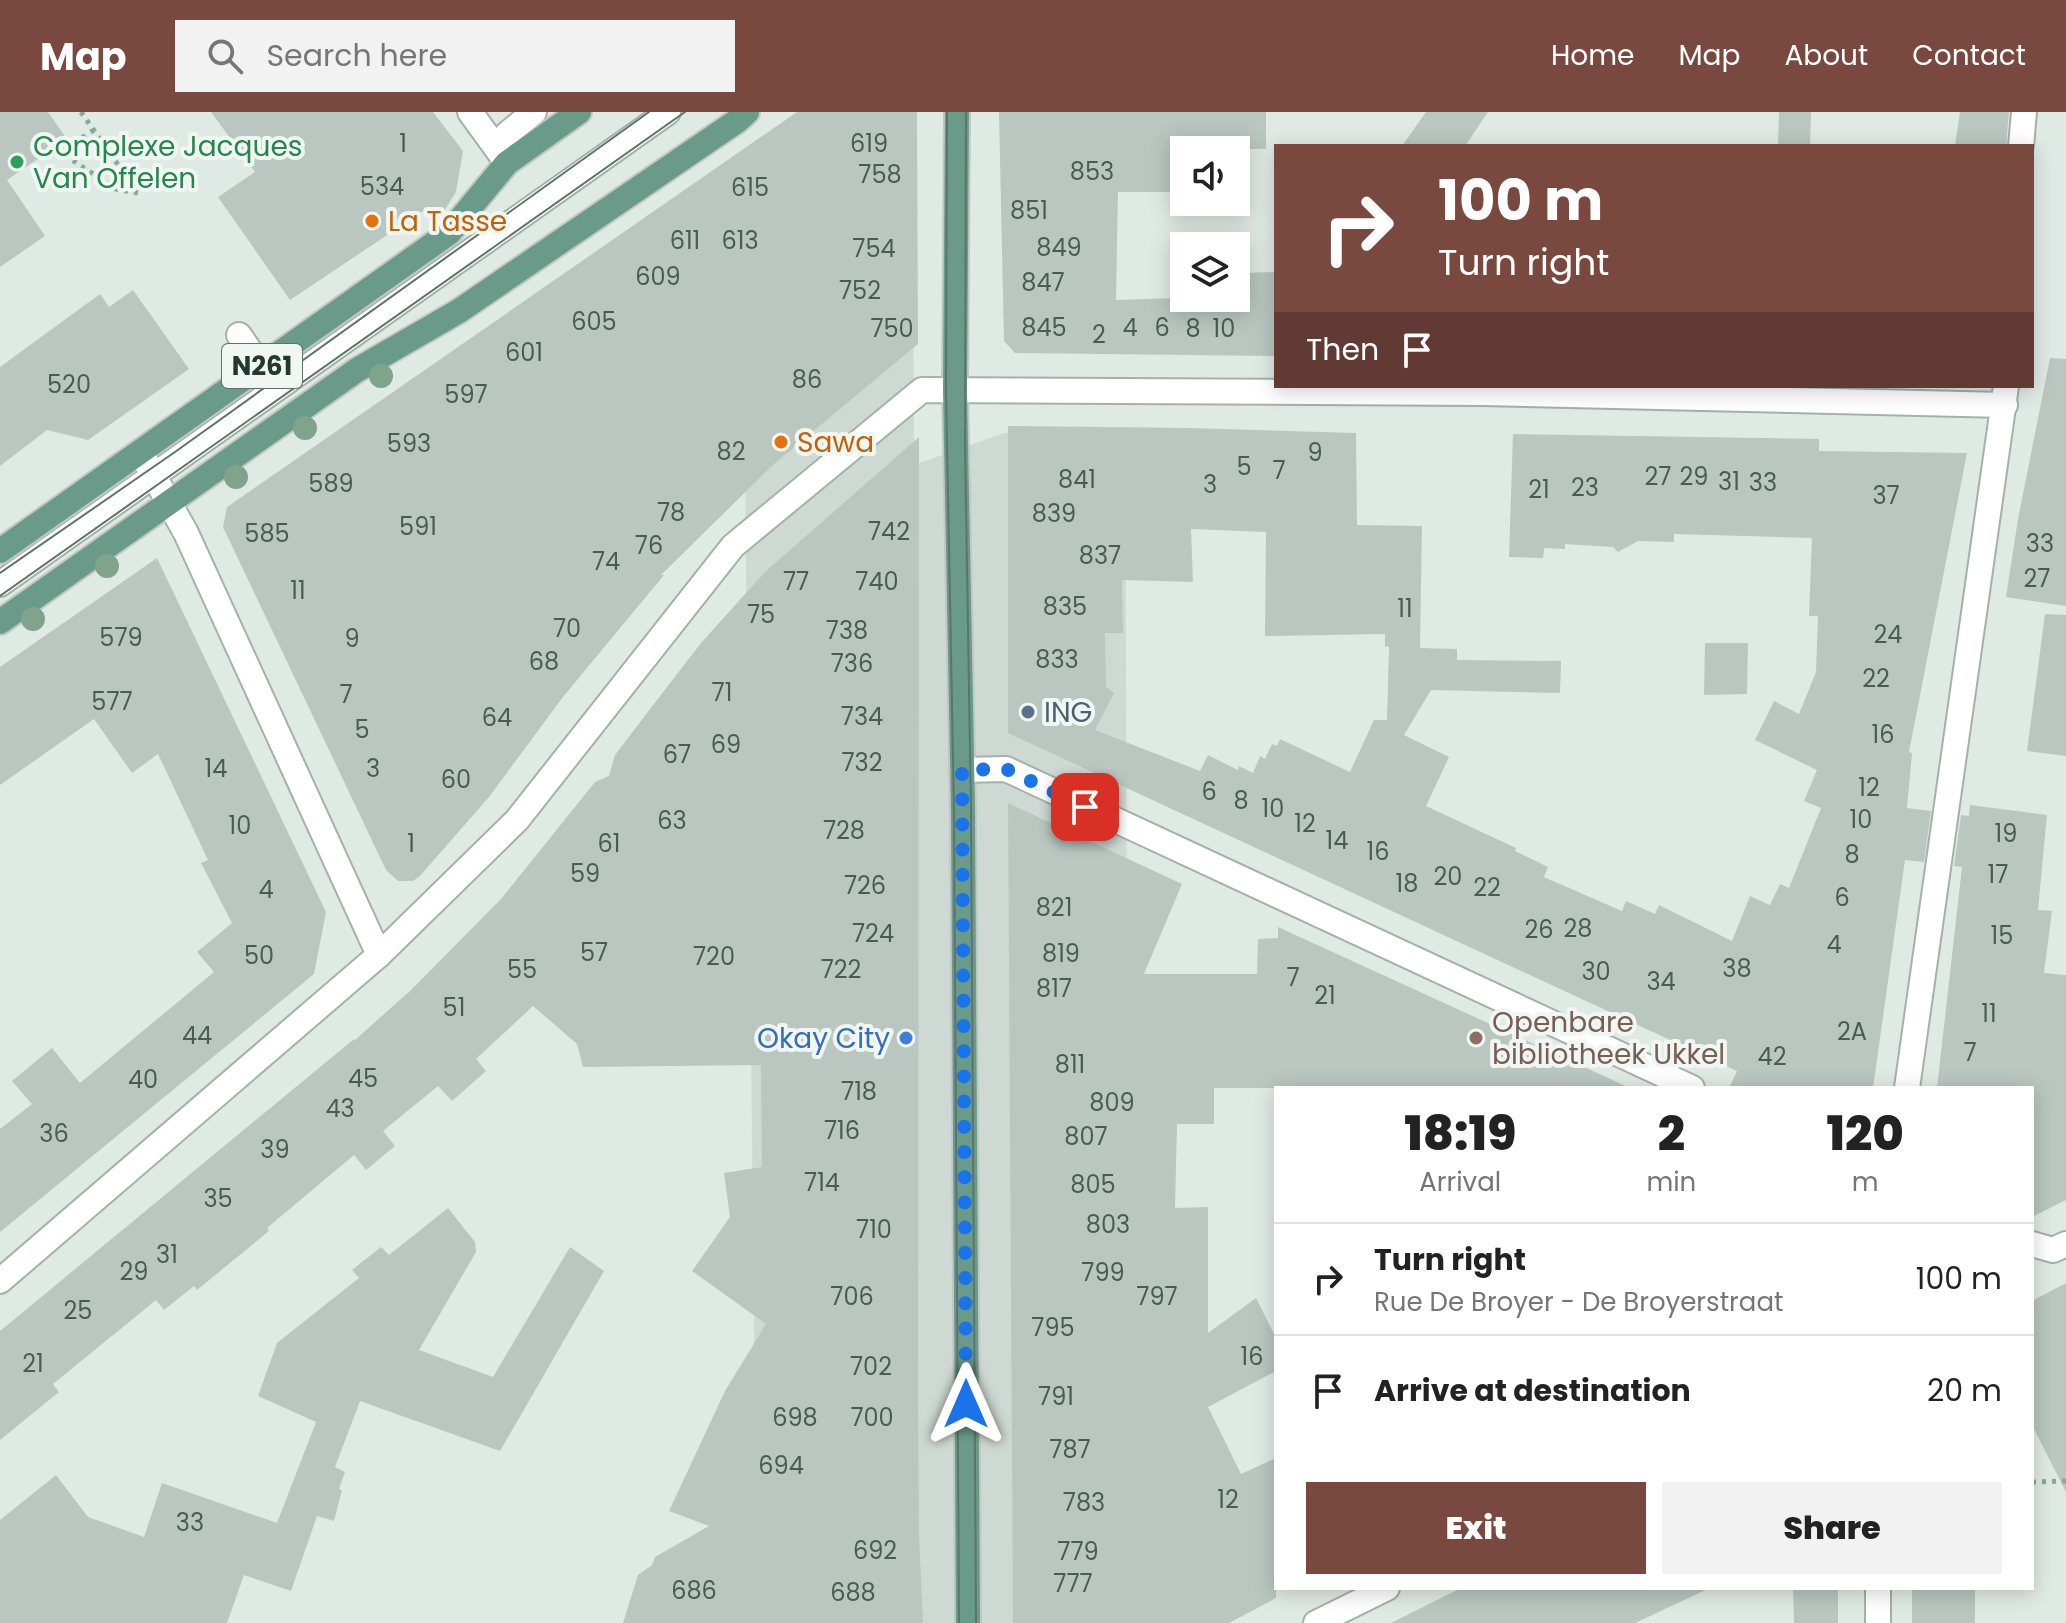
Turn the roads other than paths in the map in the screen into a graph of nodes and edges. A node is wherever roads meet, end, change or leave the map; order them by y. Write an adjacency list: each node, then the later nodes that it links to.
1 (470, 112): 10 (street)
2 (534, 112): 8 (street)
3 (579, 112): 10 (main road, N261)
4 (668, 112): 16 (street)
5 (747, 112): 17 (main road, N261)
6 (957, 112): 13 (main road)
7 (2024, 112): 9 (street)
8 (507, 134)
9 (2021, 144)
10 (507, 163): 12 (main road, N261)
11 (239, 335): 12 (street)
12 (261, 367): 15 (main road, N261)
13 (955, 390): 14 (street); 21 (main road); 22 (street)
14 (2005, 395): 24 (street)
15 (141, 452): 16 (street); 18 (main road, N261)
16 (154, 475): 17 (street); 19 (street)
17 (171, 503): 20 (main road, N261); 22 (street)
18 (0, 551)
19 (0, 584)
20 (0, 622)
21 (962, 770): 23 (street); 30 (main road)
22 (379, 955): 27 (street)
23 (1688, 1086)
24 (1907, 1086)
25 (2066, 1244): 26 (street)
26 (2034, 1245)
27 (0, 1281)
28 (1383, 1590): 31 (street)
29 (1878, 1590): 32 (street)
30 (968, 1623)
31 (1316, 1623)
32 (1878, 1623)

